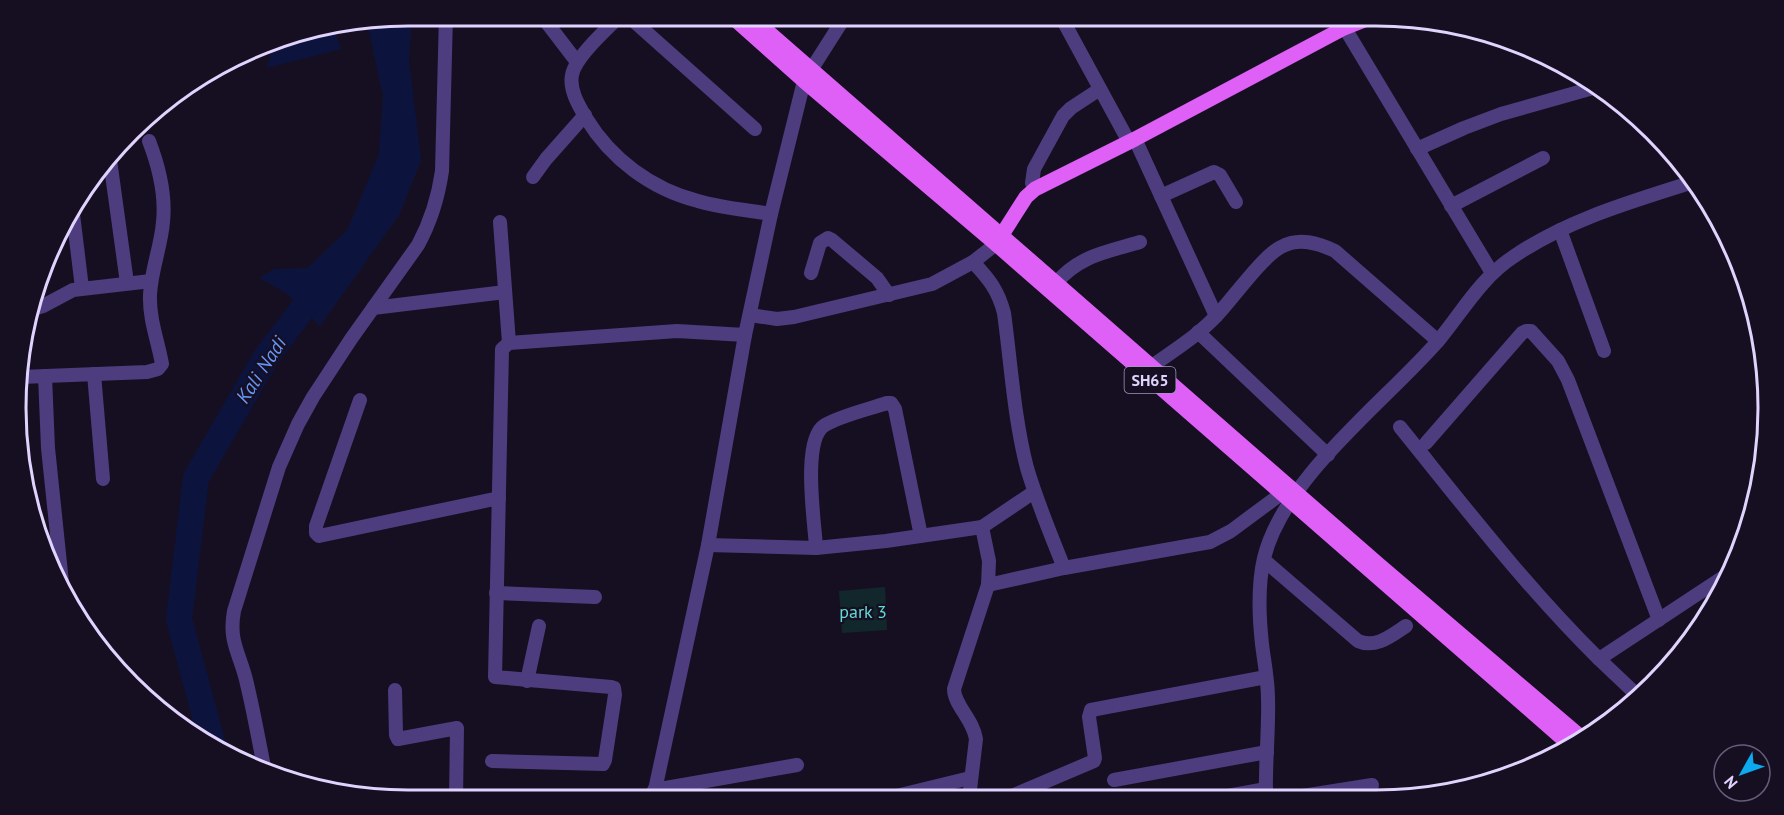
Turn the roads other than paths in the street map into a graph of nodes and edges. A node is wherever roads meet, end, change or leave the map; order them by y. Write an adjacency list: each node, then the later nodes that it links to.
1 (446, 26): 44 (street)
2 (549, 26): 11 (street)
3 (611, 26): 11 (street)
4 (639, 26): 16 (street)
5 (744, 26): 12 (main road, SH65)
6 (760, 26): 12 (main road, SH65)
7 (839, 26): 12 (street)
8 (1066, 26): 13 (street)
9 (1333, 26): 18 (main road)
10 (1342, 26): 19 (street)
11 (577, 62): 15 (street)
12 (807, 75): 28 (street); 32 (main road, SH65)
13 (1100, 89): 18 (street); 24 (street)
14 (1588, 89): 19 (street)
15 (585, 115): 22 (street); 28 (street)
16 (755, 129)
17 (149, 141): 37 (street)
18 (1132, 141): 24 (main road); 25 (street)
19 (1417, 149): 27 (street)
20 (1543, 158): 27 (street)
21 (111, 167): 38 (street)
22 (533, 177)
23 (1686, 184): 31 (street)
24 (1035, 189): 32 (main road)
25 (1161, 196): 26 (street); 46 (street)
26 (1236, 202)
27 (1451, 206): 36 (street)
28 (771, 214): 45 (street)
29 (74, 222): 40 (street)
30 (500, 222): 41 (street)
31 (1560, 230): 36 (street); 51 (street)
32 (998, 239): 34 (street); 39 (main road, SH65); 62 (main road, SH65)
33 (1140, 242): 39 (street)
34 (973, 262): 42 (street); 61 (street)
35 (811, 273): 42 (street)
36 (1492, 273): 49 (street)
37 (151, 281): 38 (street); 53 (street)
38 (126, 283): 40 (street)
39 (1056, 283): 52 (main road, SH65)
40 (82, 288): 43 (street)
41 (505, 292): 44 (street); 50 (street)
42 (889, 295): 45 (street)
43 (40, 307)
44 (373, 308): 86 (street)
45 (750, 315): 48 (street)
46 (1216, 316): 47 (street); 49 (street)
47 (1198, 332): 52 (street); 59 (street)
48 (745, 335): 50 (street); 66 (street)
49 (1438, 341): 59 (street)
50 (509, 343): 63 (street)
51 (1604, 351)
52 (1152, 366): 62 (main road, SH65)
53 (94, 374): 54 (street); 60 (street)
54 (45, 376): 55 (street); 69 (street)
55 (27, 377)
56 (360, 400): 63 (street)
57 (1400, 427): 78 (street)
58 (1426, 443): 75 (street)
59 (1328, 455): 62 (street)
60 (103, 479)
61 (1034, 492): 64 (street); 70 (street)
62 (1289, 493): 68 (street); 70 (street); 83 (main road, SH65); 84 (main road, SH65)
63 (499, 498): 73 (street)
64 (982, 527): 65 (street); 72 (street)
65 (921, 536): 67 (street); 67 (street)
66 (708, 545): 67 (street); 93 (street)
67 (816, 548)
68 (1264, 560): 77 (street); 79 (street)
69 (60, 566)
70 (1064, 568): 72 (street)
71 (1716, 582): 75 (street)
72 (988, 585): 89 (street)
73 (496, 593): 74 (street); 80 (street)
74 (595, 597)
75 (1659, 620): 78 (street)
76 (539, 626): 80 (street)
77 (1406, 626)
78 (1599, 659): 82 (street)
79 (1266, 677): 85 (street); 97 (street)
80 (527, 681): 87 (street)
81 (395, 690): 92 (street)
82 (1633, 691)
83 (1575, 733)
84 (1564, 740)
85 (1268, 752): 90 (street); 98 (street)
86 (263, 761)
87 (492, 761)
88 (797, 765): 94 (street)
89 (970, 778): 95 (street); 96 (street)
90 (1114, 780)
91 (1372, 784): 99 (street)
92 (456, 790)
93 (654, 790)
94 (677, 790)
95 (921, 790)
96 (969, 790)
97 (1026, 790)
98 (1266, 790)
99 (1337, 790)

